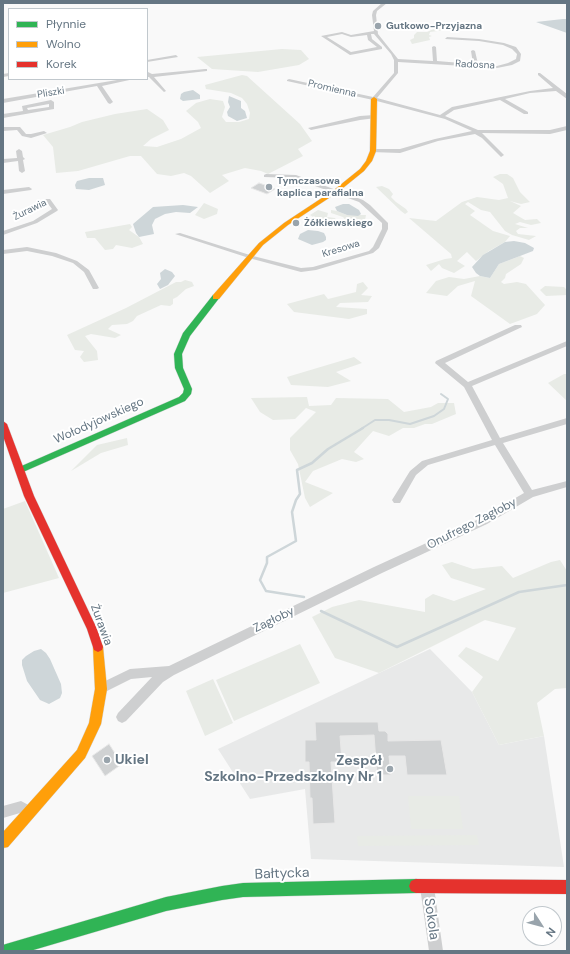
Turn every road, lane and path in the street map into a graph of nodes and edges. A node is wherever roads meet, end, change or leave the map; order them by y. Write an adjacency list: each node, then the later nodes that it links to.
1 (385, 3): 2 (street)
2 (375, 32): 3 (street); 8 (street)
3 (369, 33): 3 (street)
4 (447, 38): 11 (street, Radosna)
5 (434, 47): 10 (street)
6 (474, 51): 11 (street)
7 (176, 56): 9 (street)
8 (396, 60): 10 (street, Radosna); 22 (street)
9 (148, 61)
10 (435, 62): 11 (street, Radosna)
11 (476, 66)
12 (205, 70): 14 (street)
13 (540, 74): 18 (street)
14 (148, 75): 19 (street)
15 (126, 80): 17 (street, Pliszki)
16 (289, 80): 22 (street, Promienna)
17 (99, 85): 23 (street, Pliszki); 24 (street)
18 (557, 89): 20 (street); 21 (street)
19 (164, 91)
20 (567, 97)
21 (500, 98): 26 (street); 28 (street)
22 (374, 99): 28 (street, Promienna); 29 (street)
23 (3, 101)
24 (110, 102)
25 (26, 112): 25 (street); 27 (street)
26 (526, 113)
27 (3, 116)
28 (442, 116): 33 (street, Promienna)
29 (374, 118): 30 (street); 36 (street)
30 (311, 128)
31 (567, 128): 33 (street)
32 (3, 129): 34 (street)
33 (476, 132): 36 (street); 37 (street, Promienna)
34 (44, 133)
35 (19, 151): 38 (street)
36 (373, 151): 43 (street)
37 (501, 154)
38 (22, 159): 39 (street); 40 (street)
39 (3, 161)
40 (22, 171)
41 (266, 176): 43 (street)
42 (28, 189): 44 (street, Żurawia)
43 (336, 191): 49 (street); 49 (street, Kresowa)
44 (3, 192)
45 (48, 200): 46 (street, Żurawia)
46 (3, 233)
47 (178, 234): 49 (street, Kresowa)
48 (3, 252): 50 (street)
49 (251, 257): 57 (street, Wołodyjowskiego)
50 (95, 288)
51 (518, 327): 53 (street)
52 (567, 343): 53 (street)
53 (467, 385): 56 (street)
54 (567, 421): 56 (street)
55 (3, 424): 57 (street, Żurawia)
56 (497, 441): 59 (street); 60 (street)
57 (20, 470): 63 (street, Żurawia)
58 (567, 484): 59 (street, Onufrego Zagłoby)
59 (530, 494): 61 (street, Onufrego Zagłoby)
60 (396, 500)
61 (378, 570): 62 (street, Zagłoby)
62 (170, 671): 63 (street, Zagłoby); 64 (street, Zagłoby)
63 (101, 688): 66 (street, Żurawia)
64 (122, 717)
65 (3, 812): 66 (street)
66 (30, 812): 67 (street, Żurawia)
67 (3, 842)
68 (427, 887): 69 (street, Bałtycka); 70 (street, Bałtycka); 71 (street, Sokola)
69 (567, 887)
70 (6, 951)
71 (436, 951)

